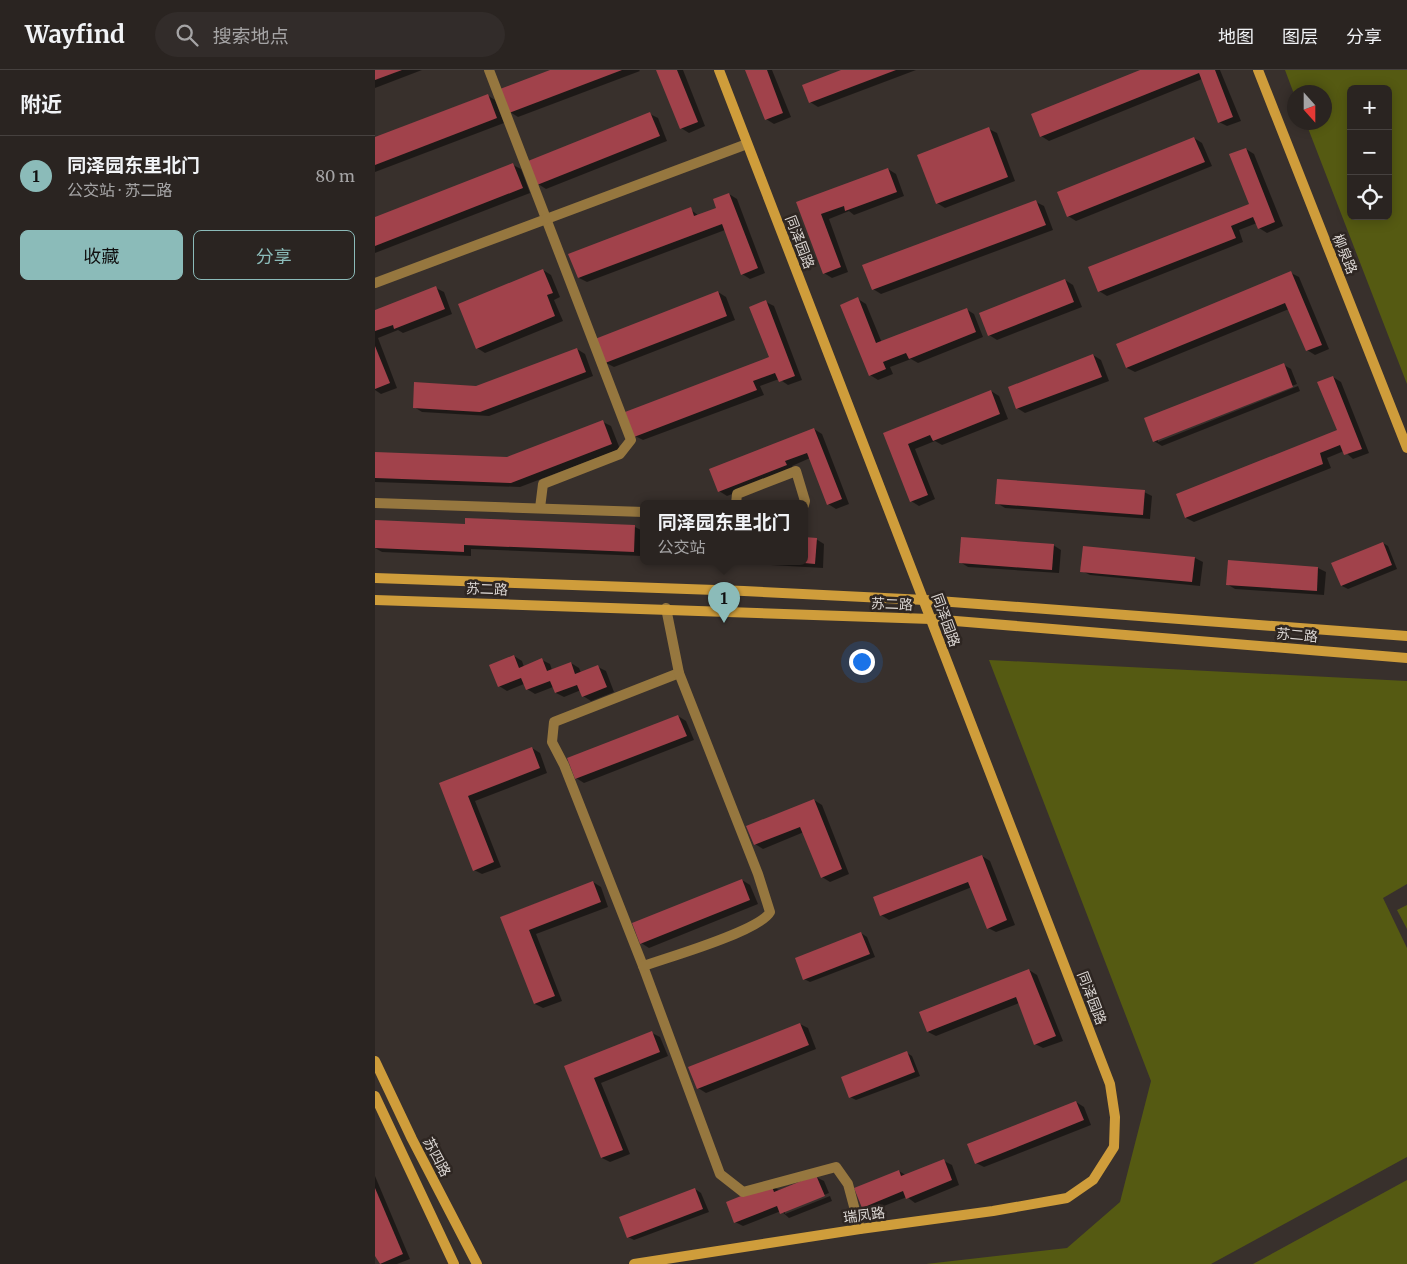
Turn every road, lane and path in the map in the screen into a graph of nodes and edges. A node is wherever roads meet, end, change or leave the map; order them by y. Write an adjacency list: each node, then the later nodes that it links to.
1 (489, 70): 5 (street)
2 (719, 70): 4 (street, 同泽园路)
3 (1258, 70): 7 (street, 柳泉路)
4 (747, 144): 5 (street); 15 (street, 同泽园路)
5 (546, 219): 6 (street); 11 (street)
6 (375, 283)
7 (1407, 448)
8 (736, 500): 9 (street)
9 (805, 500)
10 (375, 503): 11 (street)
11 (540, 508): 12 (street)
12 (640, 512)
13 (375, 578): 15 (street, 苏二路)
14 (375, 600): 16 (street, 苏二路)
15 (925, 600): 17 (street, 同泽园路); 18 (street, 苏二路)
16 (666, 608): 17 (street, 苏二路); 20 (street)
17 (931, 619): 19 (street, 苏二路); 24 (street, 同泽园路)
18 (1407, 636)
19 (1407, 658)
20 (679, 673): 21 (street); 21 (street)
21 (643, 966): 25 (street)
22 (375, 1061): 27 (street, 苏四路)
23 (375, 1096): 26 (street)
24 (1093, 1180): 25 (street, 瑞凤路)
25 (860, 1229): 28 (street, 瑞凤路)
26 (454, 1264)
27 (477, 1264)
28 (634, 1264)

